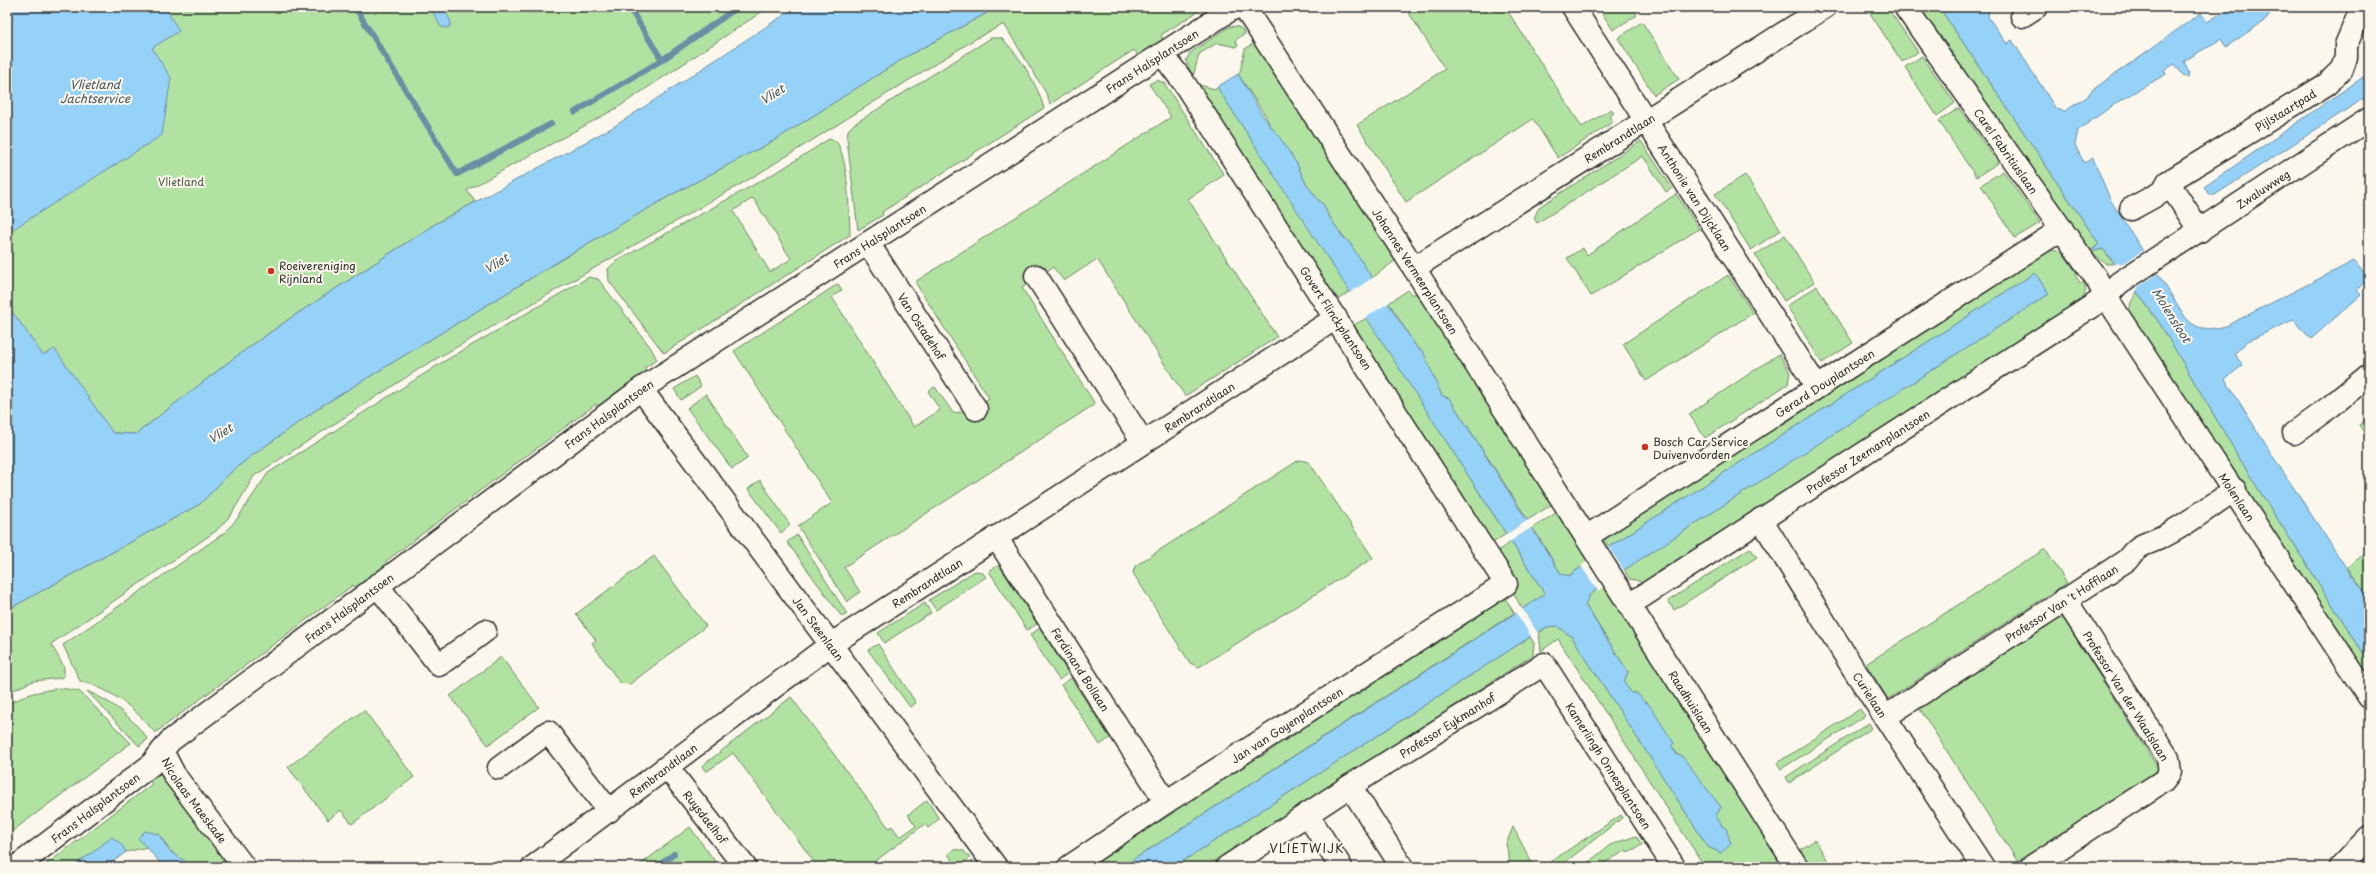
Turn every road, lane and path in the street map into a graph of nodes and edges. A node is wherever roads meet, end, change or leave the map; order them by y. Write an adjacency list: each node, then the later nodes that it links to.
1 (1235, 7): 7 (street, Frans Halsplantsoen)
2 (1244, 7): 16 (street, Johannes Vermeerplantsoen)
3 (1573, 7): 9 (street, Anthonie van Dijcklaan)
4 (1825, 7): 9 (street, Rembrandtlaan)
5 (1905, 7): 12 (street, Carel Fabritiuslaan)
6 (2362, 7): 10 (street, Pijlstaartpad)
7 (1163, 54): 14 (street, Frans Halsplantsoen); 19 (street, Govert Flinckplantsoen)
8 (2369, 119): 13 (street, Zwaluwweg)
9 (1645, 120): 16 (street, Rembrandtlaan); 21 (street, Anthonie van Dijcklaan)
10 (2168, 182): 11 (street, Pijlstaartpad); 13 (street)
11 (2130, 209)
12 (2062, 229): 18 (street, Carel Fabritiuslaan); 21 (street, Gerard Douplantsoen)
13 (2200, 231): 15 (street, Zwaluwweg)
14 (868, 243): 22 (street, Frans Halsplantsoen); 23 (street, Van Ostadehof)
15 (2156, 258): 18 (street, Professor Zeemanplantsoen)
16 (1414, 268): 29 (street, Johannes Vermeerplantsoen)
17 (1036, 276): 25 (street)
18 (2112, 290): 26 (street, Molenlaan); 27 (street, Professor Zeemanplantsoen)
19 (1336, 318): 25 (street, Rembrandtlaan); 30 (street, Govert Flinckplantsoen)
20 (2369, 374): 24 (street)
21 (1817, 387): 29 (street, Gerard Douplantsoen)
22 (641, 389): 31 (street, Frans Halsplantsoen); 35 (street, Jan Steenlaan)
23 (976, 409)
24 (2294, 433)
25 (1143, 442): 28 (street, Rembrandtlaan)
26 (2235, 490): 32 (street, Professor Van 't Hofflaan); 37 (street, Molenlaan)
27 (1761, 519): 33 (street, Professor Zeemanplantsoen); 38 (street, Curielaan)
28 (996, 537): 35 (street, Rembrandtlaan); 43 (street, Ferdinand Bollaan)
29 (1589, 543): 33 (street, Raadhuislaan)
30 (1506, 584): 43 (street, Jan van Goyenplantsoen)
31 (376, 585): 34 (street); 39 (street, Frans Halsplantsoen)
32 (2065, 599): 38 (street, Professor Van 't Hofflaan); 59 (street, Professor Van der Waalslaan)
33 (1629, 605): 57 (street, Raadhuislaan)
34 (485, 631)
35 (830, 645): 40 (street, Rembrandtlaan); 51 (street, Jan Steenlaan)
36 (1544, 664): 42 (street, Professor Eykmanhof); 56 (street, Kamerlingh Onnesplantsoen)
37 (2369, 697)
38 (1885, 717): 58 (street, Curielaan)
39 (162, 751): 47 (street, Frans Halsplantsoen); 48 (street, Nicolaas Maeskade)
40 (667, 767): 44 (street, Rembrandtlaan); 50 (street, Ruysdaelhof)
41 (499, 768): 44 (street)
42 (1350, 786): 45 (street, Professor Eykmanhof); 55 (street)
43 (1166, 802): 52 (street, Jan van Goyenplantsoen)
44 (609, 811): 49 (street, Rembrandtlaan)
45 (1307, 814): 53 (street, Professor Eykmanhof); 54 (street)
46 (2369, 837): 60 (street)
47 (16, 867)
48 (244, 867)
49 (533, 867)
50 (745, 867)
51 (996, 867)
52 (1068, 867)
53 (1227, 867)
54 (1341, 867)
55 (1402, 867)
56 (1674, 867)
57 (1797, 867)
58 (1984, 867)
59 (2031, 867)
60 (2340, 867)

